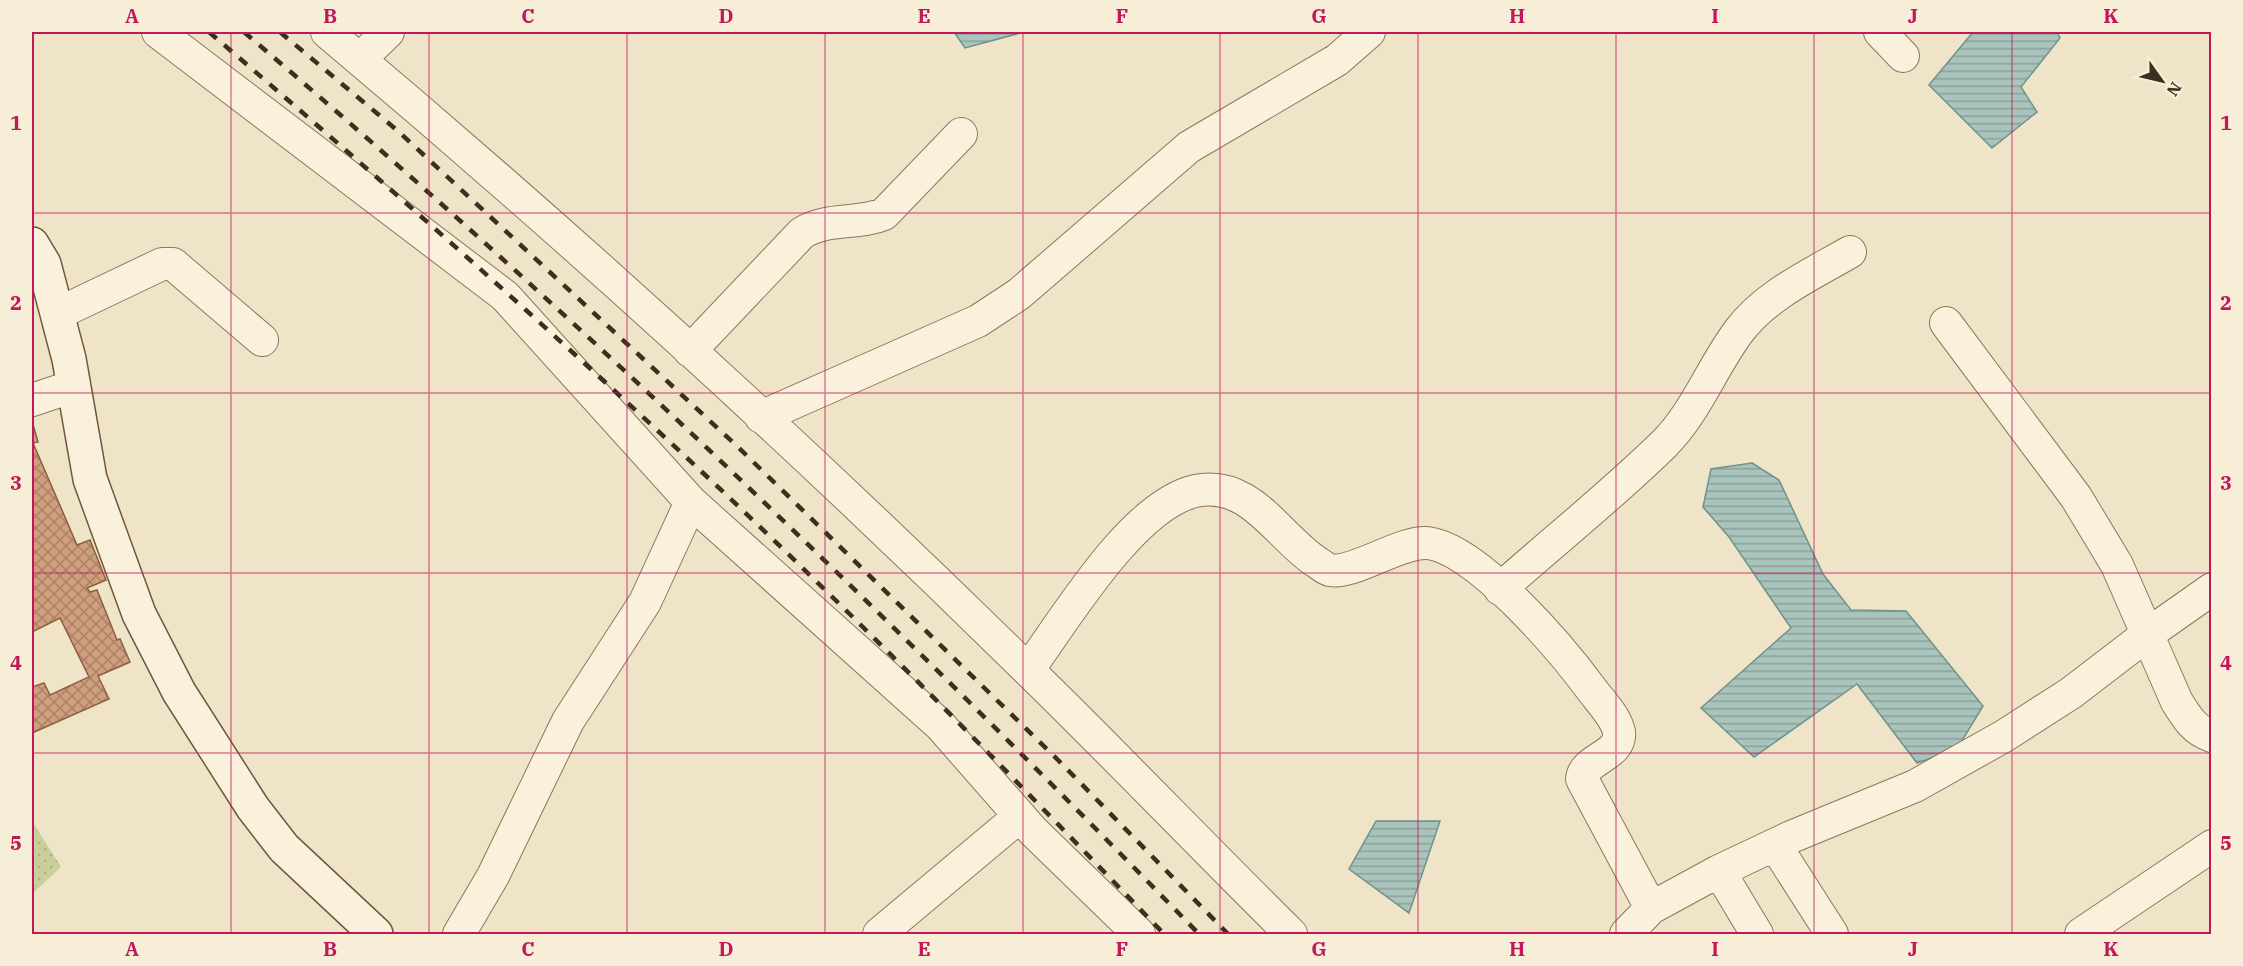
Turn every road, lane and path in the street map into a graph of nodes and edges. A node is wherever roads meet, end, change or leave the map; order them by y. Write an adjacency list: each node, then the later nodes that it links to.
1 (158, 32): 18 (street)
2 (327, 32): 7 (street)
3 (388, 32): 7 (street)
4 (1369, 32): 17 (street)
5 (1881, 32): 6 (street)
6 (1903, 56)
7 (360, 59): 14 (street)
8 (961, 134): 14 (street)
9 (32, 244): 11 (street)
10 (1850, 252): 19 (street)
11 (57, 314): 13 (street); 15 (street)
12 (1946, 323): 21 (street)
13 (262, 340)
14 (690, 351): 17 (street)
15 (74, 386): 16 (street); 29 (street)
16 (32, 400)
17 (761, 417): 22 (street)
18 (691, 502): 24 (street); 30 (street)
19 (1500, 589): 22 (street); 28 (street)
20 (2211, 590): 21 (street)
21 (2148, 633): 23 (street); 25 (street)
22 (1028, 670): 33 (street)
23 (2207, 740)
24 (1020, 816): 31 (street); 32 (street)
25 (1775, 845): 27 (street); 36 (street)
26 (2211, 846): 37 (street)
27 (1719, 872): 28 (street); 35 (street)
28 (1651, 908): 34 (street)
29 (376, 934)
30 (459, 934)
31 (879, 934)
32 (1139, 934)
33 (1291, 934)
34 (1626, 934)
35 (1757, 934)
36 (1832, 934)
37 (2081, 934)

